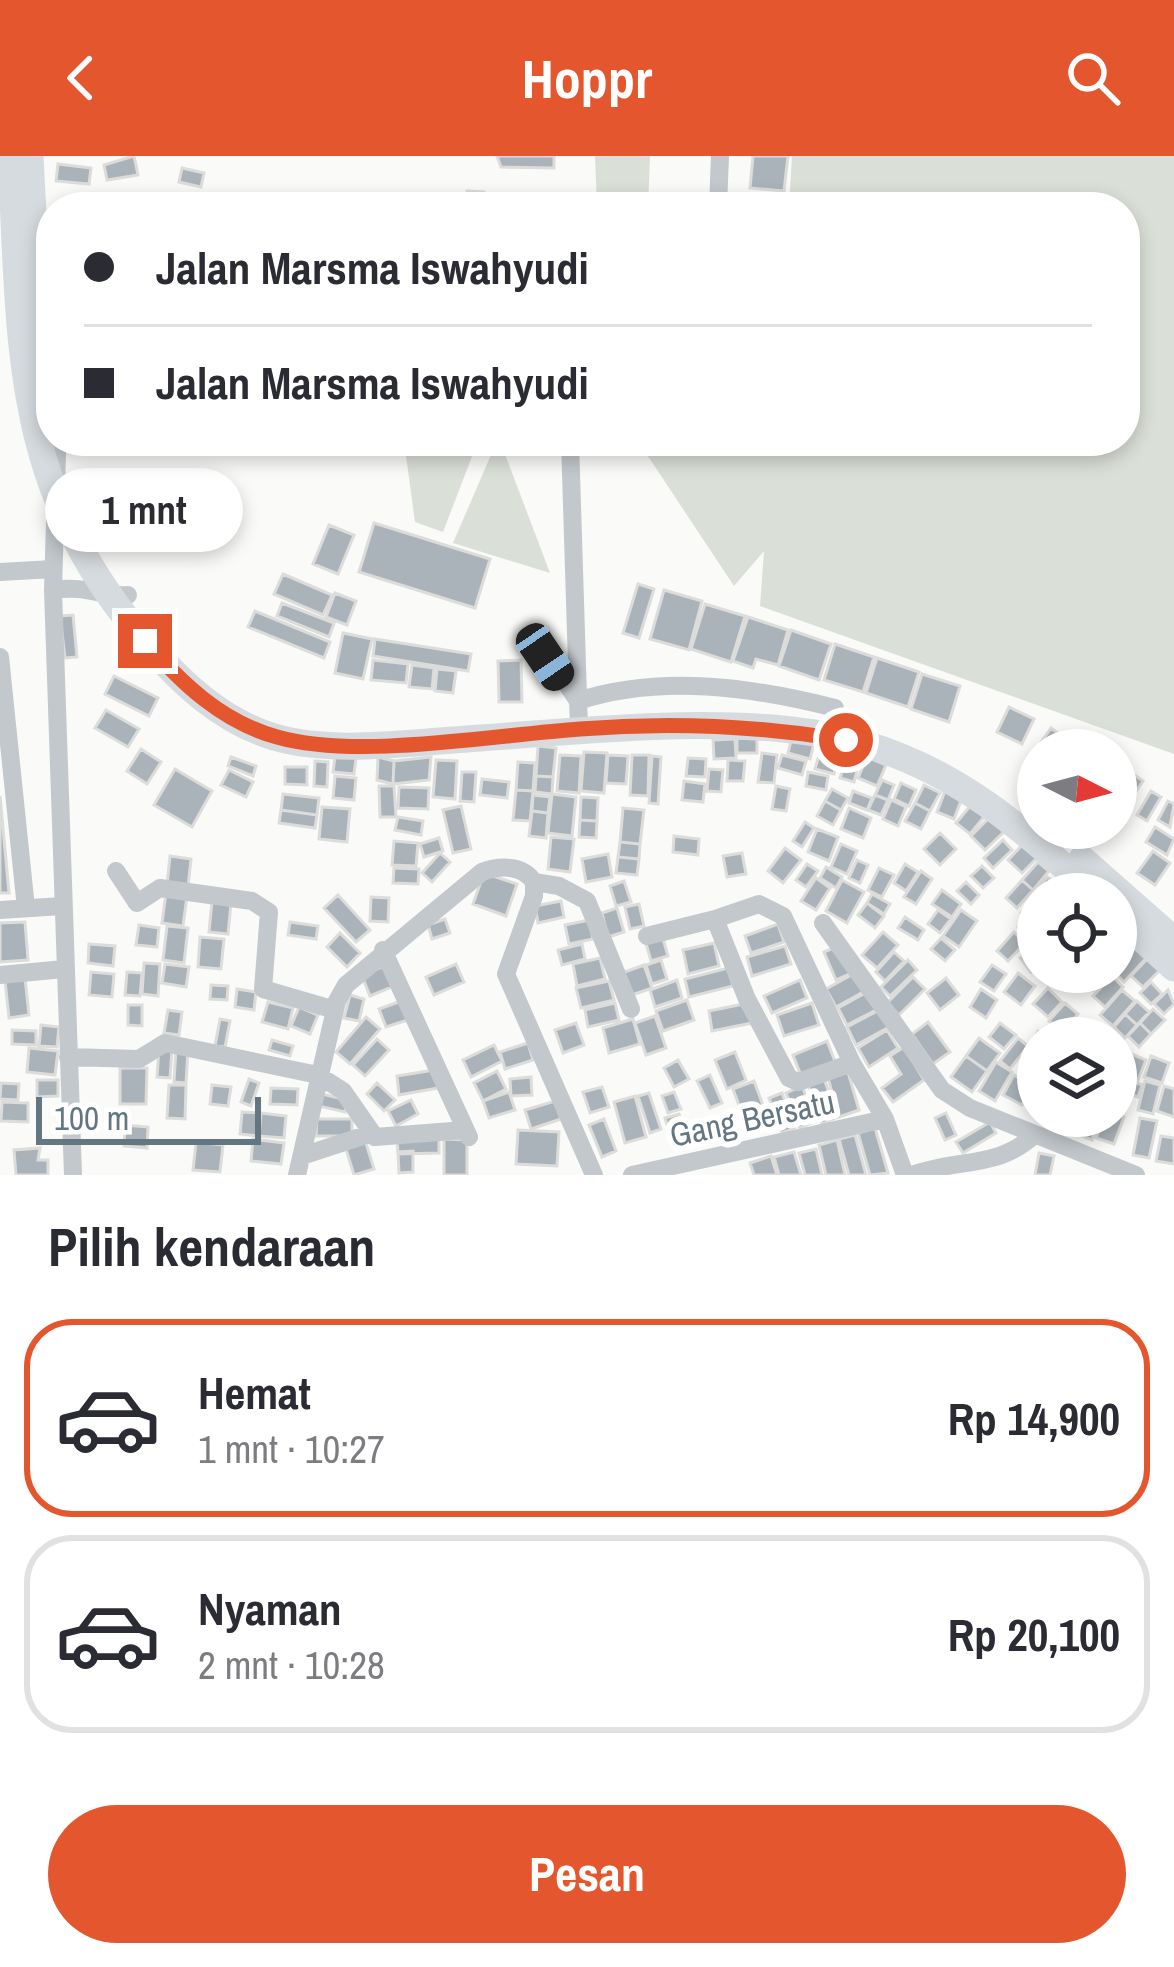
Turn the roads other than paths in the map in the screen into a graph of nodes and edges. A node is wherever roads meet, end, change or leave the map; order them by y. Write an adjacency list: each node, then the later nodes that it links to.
1 (720, 156): 3 (street)
2 (13, 164): 4 (highway); 5 (highway)
3 (719, 192)
4 (8, 261): 5 (highway)
5 (28, 309): 6 (highway); 7 (highway)
6 (36, 350)
7 (36, 435)
8 (42, 456): 12 (highway)
9 (54, 456): 12 (street)
10 (59, 456): 15 (highway)
11 (570, 456): 19 (street)
12 (54, 496): 14 (street); 15 (highway)
13 (0, 572): 14 (street)
14 (53, 580): 15 (street); 25 (street)
15 (119, 595): 19 (highway)
16 (536, 638): 19 (street)
17 (0, 657): 26 (street)
18 (835, 708): 19 (street)
19 (578, 715): 20 (highway); 23 (highway)
20 (1017, 805)
21 (1071, 849): 32 (highway)
22 (116, 871): 38 (street)
23 (1070, 873)
24 (534, 882): 33 (street); 37 (street); 49 (street)
25 (62, 905): 26 (street); 35 (street)
26 (26, 908): 27 (street)
27 (0, 910)
28 (715, 919): 31 (street); 40 (street); 40 (street)
29 (823, 923): 43 (street)
30 (1137, 934): 34 (highway)
31 (647, 936)
32 (1174, 940)
33 (383, 950): 38 (street); 44 (street)
34 (1174, 968)
35 (64, 969): 36 (street); 39 (street)
36 (0, 976)
37 (631, 1009)
38 (334, 1010): 41 (street)
39 (68, 1057): 41 (street); 48 (street)
40 (852, 1063): 42 (street)
41 (318, 1076): 44 (street); 47 (street)
42 (885, 1119): 50 (street, Gang Bersatu); 51 (street)
43 (1017, 1126)
44 (369, 1134): 47 (street)
45 (1032, 1137): 51 (street)
46 (1042, 1137): 52 (street)
47 (299, 1165)
48 (73, 1175)
49 (594, 1175)
50 (632, 1175)
51 (909, 1175)
52 (1136, 1175)

